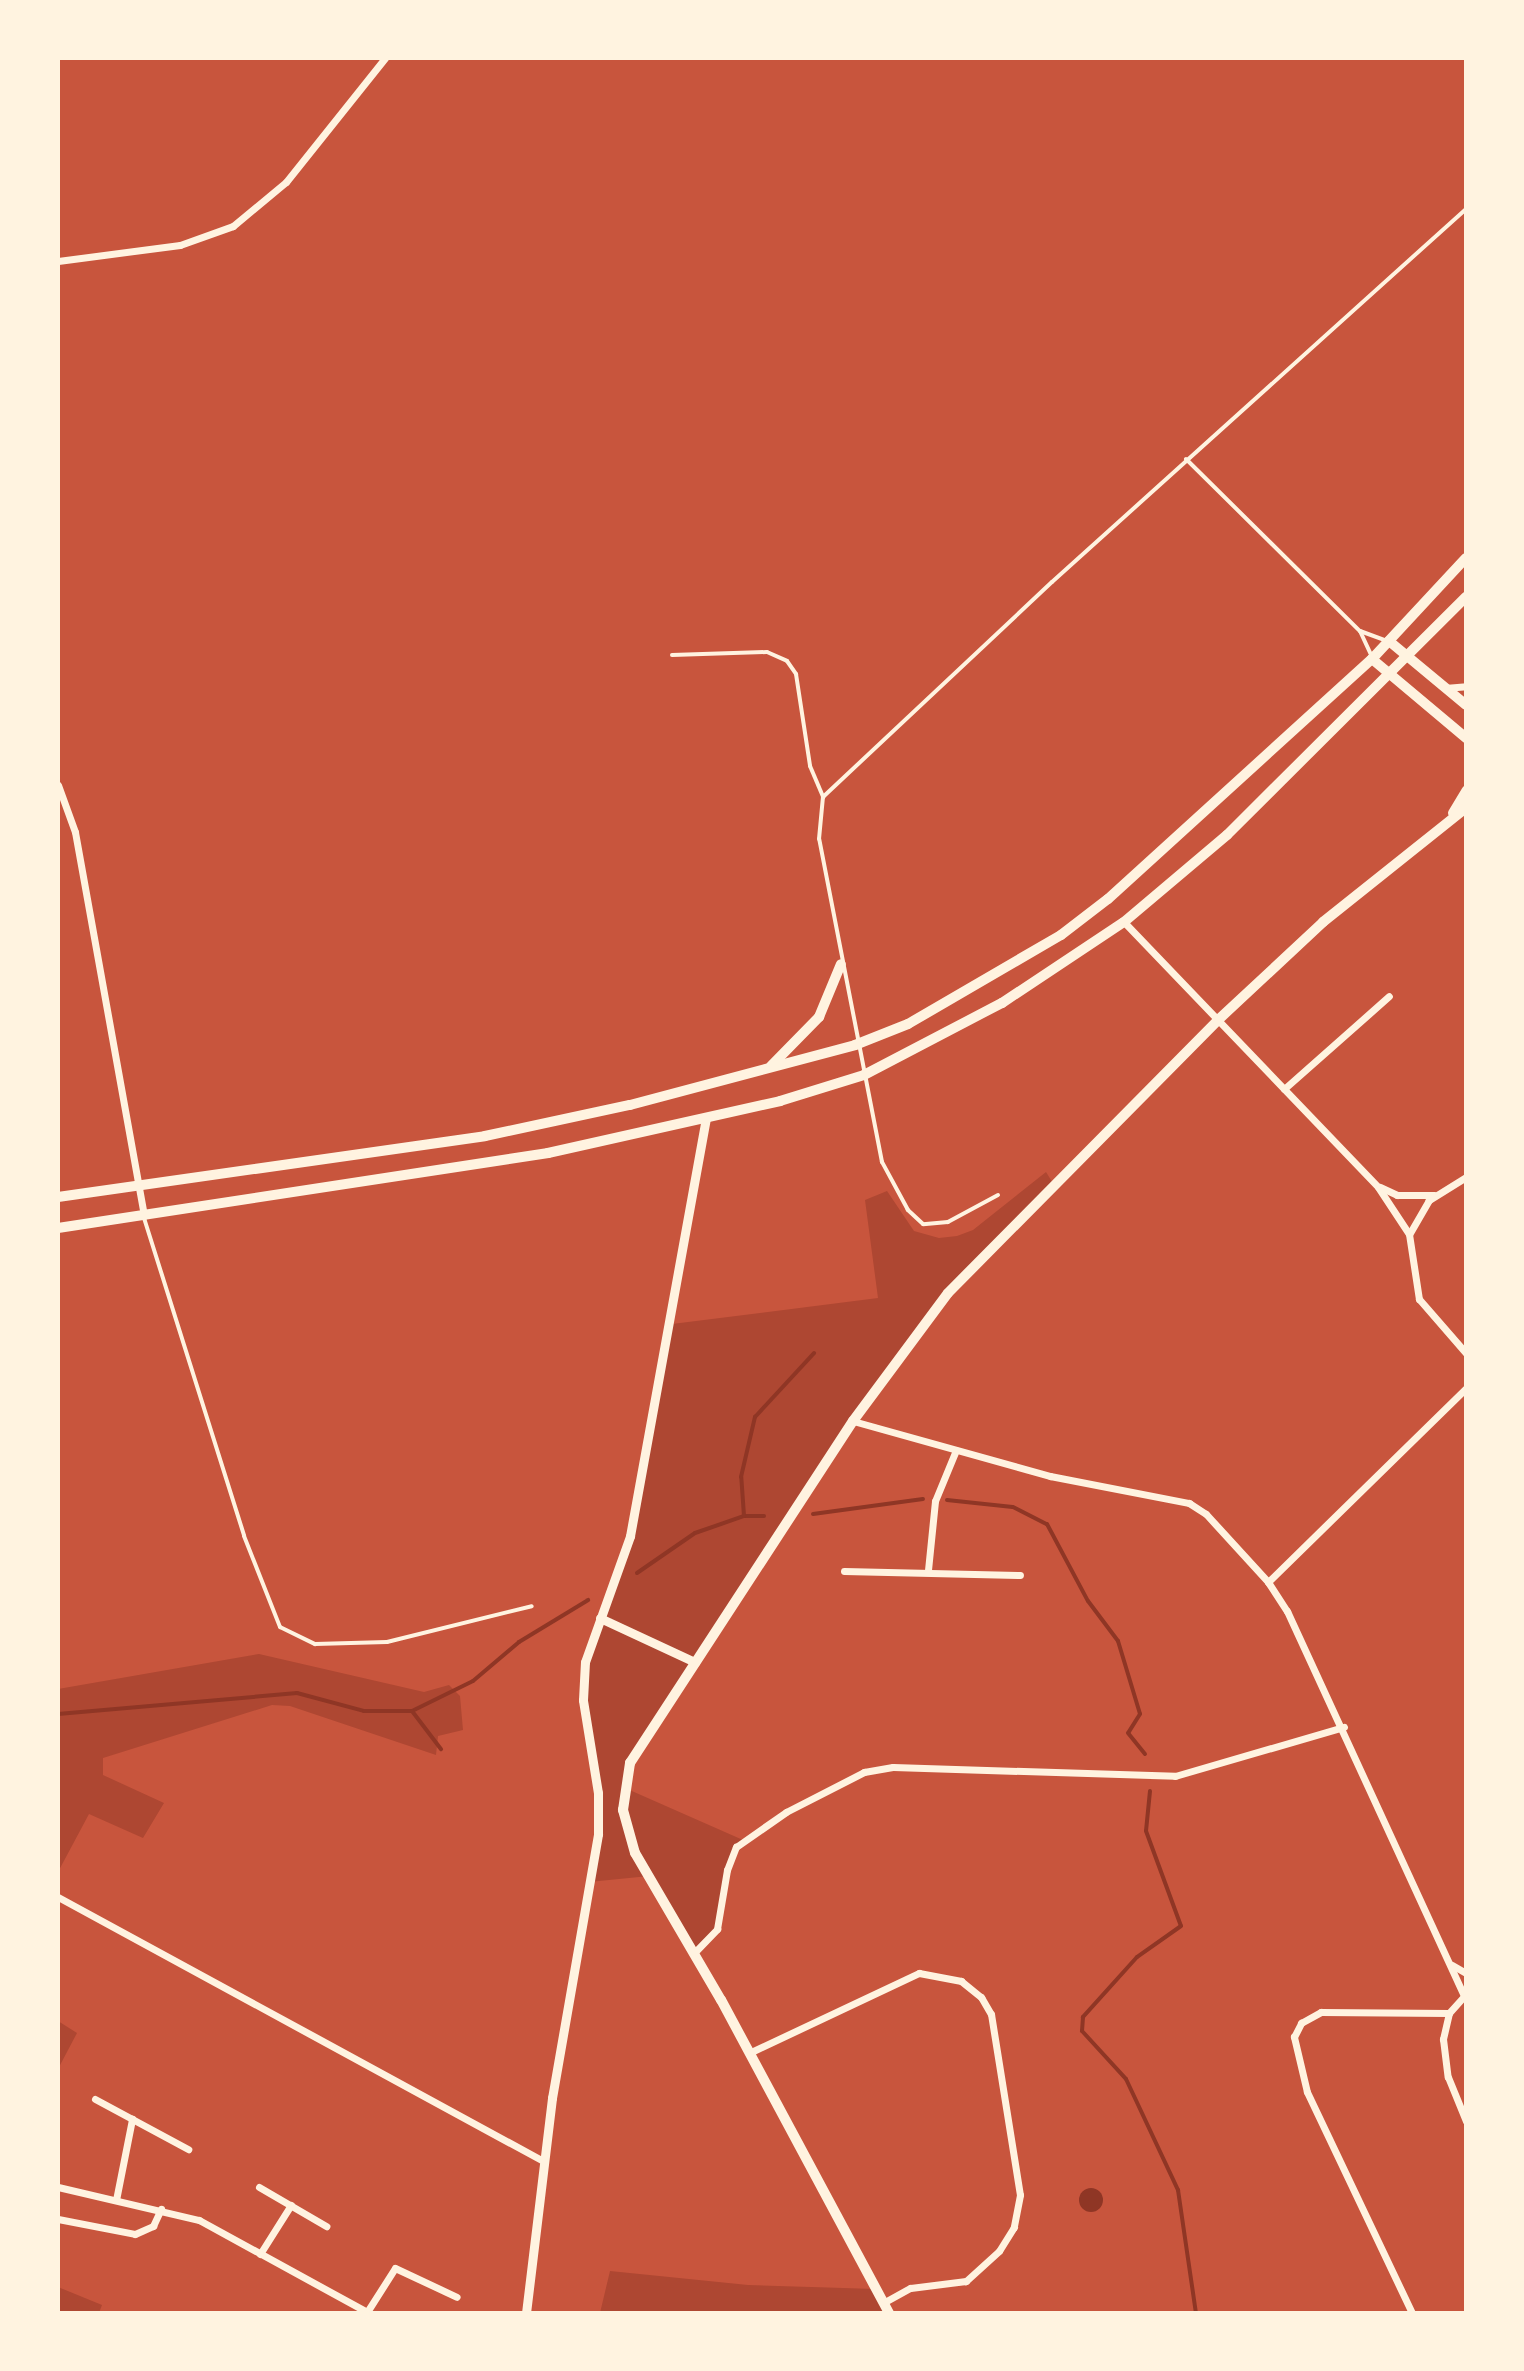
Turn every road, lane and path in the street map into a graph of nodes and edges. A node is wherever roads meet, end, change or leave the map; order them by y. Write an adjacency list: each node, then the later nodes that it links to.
1 (385, 58): 3 (street)
2 (1466, 209): 4 (lane)
3 (58, 261)
4 (1186, 459): 7 (lane); 19 (lane)
5 (1466, 558): 8 (main road)
6 (1466, 597): 10 (main road)
7 (1360, 631): 8 (lane); 11 (lane)
8 (1389, 641): 10 (main road); 11 (main road)
9 (672, 655): 19 (lane)
10 (1408, 657): 12 (main road); 14 (main road)
11 (1372, 659): 12 (main road); 26 (main road)
12 (1390, 674): 16 (main road); 22 (main road)
13 (1466, 686): 14 (street)
14 (1445, 688): 15 (main road)
15 (1466, 705)
16 (1466, 738)
17 (58, 785): 32 (street)
18 (1466, 791): 21 (main road)
19 (823, 797): 23 (lane)
20 (1466, 808): 21 (main road)
21 (1449, 818): 25 (main road)
22 (1124, 922): 25 (street); 28 (main road)
23 (841, 964): 26 (lane); 27 (main road)
24 (1389, 996): 29 (street)
25 (1217, 1021): 29 (street); 42 (main road)
26 (855, 1045): 27 (main road); 28 (lane)
27 (770, 1067): 32 (main road)
28 (864, 1075): 30 (main road); 34 (lane)
29 (1284, 1089): 33 (street)
30 (706, 1118): 37 (main road); 49 (street)
31 (1466, 1177): 35 (street)
32 (138, 1185): 36 (main road); 37 (street)
33 (1378, 1187): 35 (street); 39 (street)
34 (998, 1195)
35 (1434, 1195): 39 (street)
36 (58, 1197)
37 (144, 1216): 38 (main road); 48 (lane)
38 (58, 1228)
39 (1409, 1234): 40 (street)
40 (1466, 1353)
41 (1466, 1388): 47 (street)
42 (853, 1421): 43 (street); 50 (main road)
43 (956, 1450): 44 (street); 47 (street)
44 (928, 1570): 45 (street); 46 (street)
45 (844, 1571)
46 (1020, 1575)
47 (1268, 1582): 51 (street)
48 (532, 1606)
49 (600, 1618): 50 (street); 63 (street)
50 (695, 1662): 53 (main road)
51 (1344, 1727): 53 (street); 54 (street)
52 (58, 1897): 63 (street)
53 (693, 1954): 58 (main road)
54 (1452, 1965): 55 (street); 56 (street)
55 (1466, 1973)
56 (1465, 1995): 57 (street)
57 (1449, 2013): 61 (street); 77 (street)
58 (749, 2053): 73 (main road); 73 (street)
59 (95, 2099): 60 (street)
60 (132, 2119): 62 (street); 66 (street)
61 (1466, 2121)
62 (188, 2149)
63 (545, 2162): 75 (street)
64 (58, 2187): 66 (street)
65 (259, 2187): 67 (street)
66 (116, 2200): 68 (street)
67 (291, 2205): 70 (street); 71 (street)
68 (161, 2209): 69 (street); 71 (street)
69 (58, 2219)
70 (326, 2226)
71 (260, 2254): 74 (street)
72 (457, 2297): 74 (street)
73 (883, 2303): 76 (main road)
74 (368, 2313)
75 (526, 2313)
76 (889, 2313)
77 (1412, 2313)

